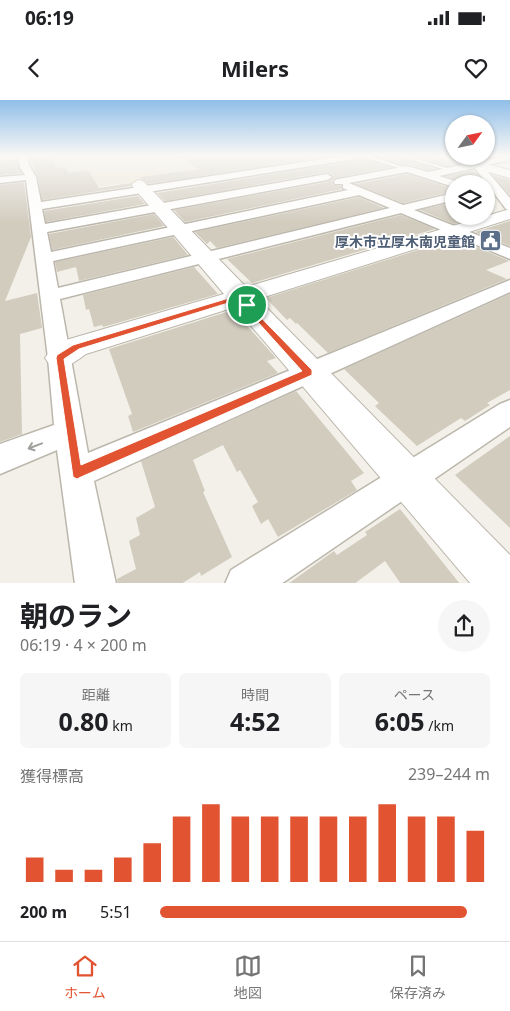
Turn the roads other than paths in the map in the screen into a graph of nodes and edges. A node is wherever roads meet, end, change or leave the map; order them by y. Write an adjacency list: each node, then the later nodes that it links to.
1 (28, 178): 13 (street)
2 (216, 178): 10 (street)
3 (327, 178): 6 (street)
4 (350, 178): 6 (street)
5 (486, 178): 11 (street)
6 (333, 180): 7 (street); 10 (street)
7 (360, 191): 10 (street); 12 (street)
8 (445, 198): 12 (street)
9 (495, 198): 11 (street)
10 (154, 203): 13 (street); 13 (street); 17 (street); 18 (street)
11 (508, 206): 15 (street)
12 (402, 209): 15 (street); 18 (street)
13 (37, 218): 17 (street)
14 (510, 222): 15 (street)
15 (460, 233): 16 (street); 21 (street)
16 (510, 254)
17 (43, 258): 20 (street)
18 (204, 258): 20 (street); 21 (street)
19 (510, 285): 23 (street)
20 (50, 296): 22 (street)
21 (243, 301): 22 (street); 23 (street)
22 (60, 358): 25 (street)
23 (308, 372): 27 (street); 28 (street)
24 (510, 412): 28 (street)
25 (69, 432): 26 (street, one-way to 26); 27 (street)
26 (0, 459)
27 (77, 473): 29 (street)
28 (406, 479): 30 (street); 31 (street)
29 (96, 583)
30 (248, 583)
31 (503, 583)

